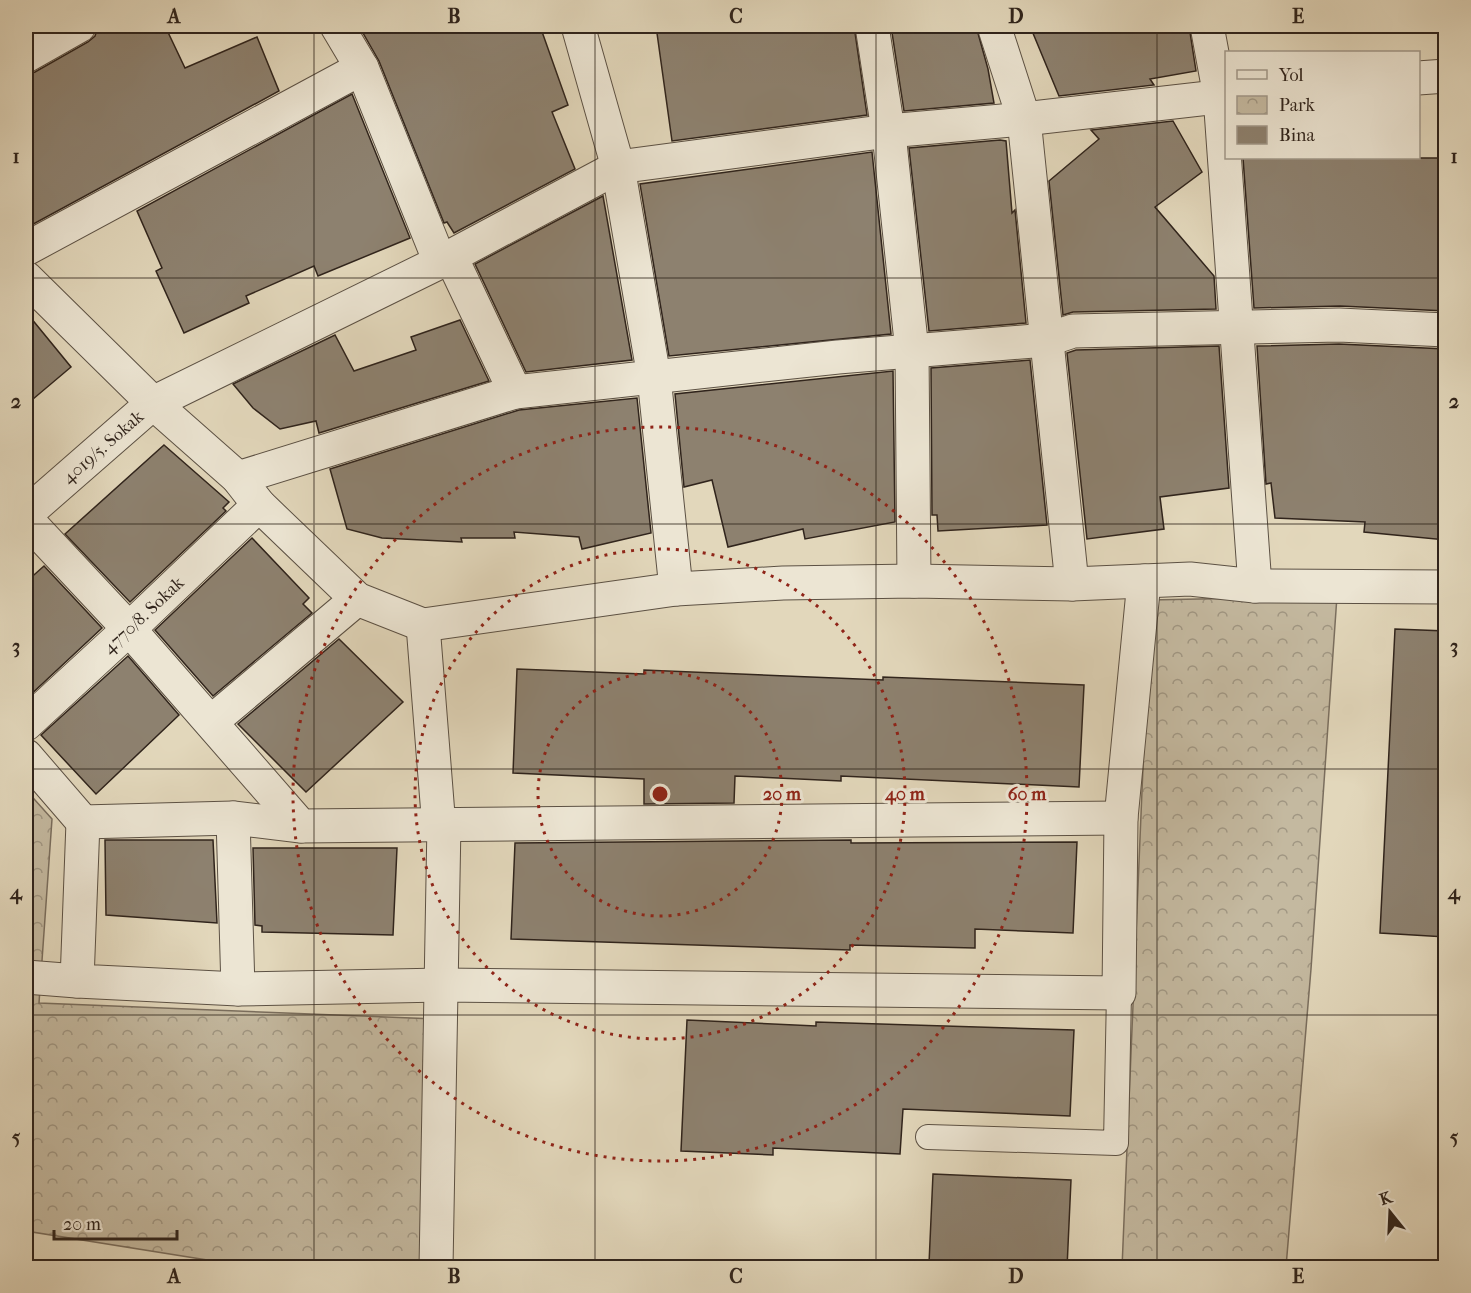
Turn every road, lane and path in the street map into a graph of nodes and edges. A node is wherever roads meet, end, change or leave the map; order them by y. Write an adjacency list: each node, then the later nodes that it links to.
1 (79, 26): 7 (street)
2 (337, 26): 8 (street)
3 (578, 26): 16 (street)
4 (872, 26): 13 (street)
5 (994, 26): 12 (street)
6 (1207, 26): 11 (street)
7 (26, 56)
8 (362, 68): 17 (street); 18 (street)
9 (1446, 76): 10 (street)
10 (1420, 78)
11 (1223, 96): 12 (street); 14 (street)
12 (1024, 119): 13 (street); 22 (street)
13 (888, 131): 16 (street); 23 (street)
14 (1225, 134)
15 (1226, 159): 20 (street)
16 (618, 167): 18 (street, 4019/5. Sokak); 24 (street)
17 (26, 249)
18 (440, 262): 25 (street); 26 (street, 4019/5. Sokak)
19 (26, 278): 26 (street)
20 (1235, 326): 21 (street); 22 (street); 33 (street)
21 (1446, 330)
22 (1046, 340): 23 (street); 32 (street)
23 (912, 351): 24 (street); 30 (street)
24 (654, 377): 25 (street); 35 (street)
25 (515, 392): 27 (street)
26 (153, 403): 27 (street); 29 (street, 4019/5. Sokak)
27 (238, 478): 28 (street)
28 (260, 505): 36 (street); 38 (street, 4770/8. Sokak)
29 (28, 507): 38 (street)
30 (914, 580): 32 (street); 35 (street)
31 (1144, 581): 32 (street); 33 (street); 43 (street)
32 (1072, 584)
33 (1255, 586): 34 (street)
34 (1446, 587)
35 (676, 589): 37 (street)
36 (357, 599): 37 (street); 39 (street)
37 (423, 625): 45 (street)
38 (129, 629): 39 (street); 40 (street, 4770/8. Sokak)
39 (211, 722): 46 (street)
40 (26, 724)
41 (26, 756): 44 (street)
42 (233, 818): 44 (street); 46 (street); 50 (street)
43 (1121, 818): 45 (street); 51 (street)
44 (83, 822): 48 (street)
45 (444, 823): 46 (street); 49 (street)
46 (302, 826)
47 (26, 977): 48 (street)
48 (77, 981): 50 (street)
49 (442, 986): 50 (street); 51 (street); 53 (street)
50 (238, 989)
51 (1119, 993): 52 (lane)
52 (928, 1137)
53 (436, 1268)

